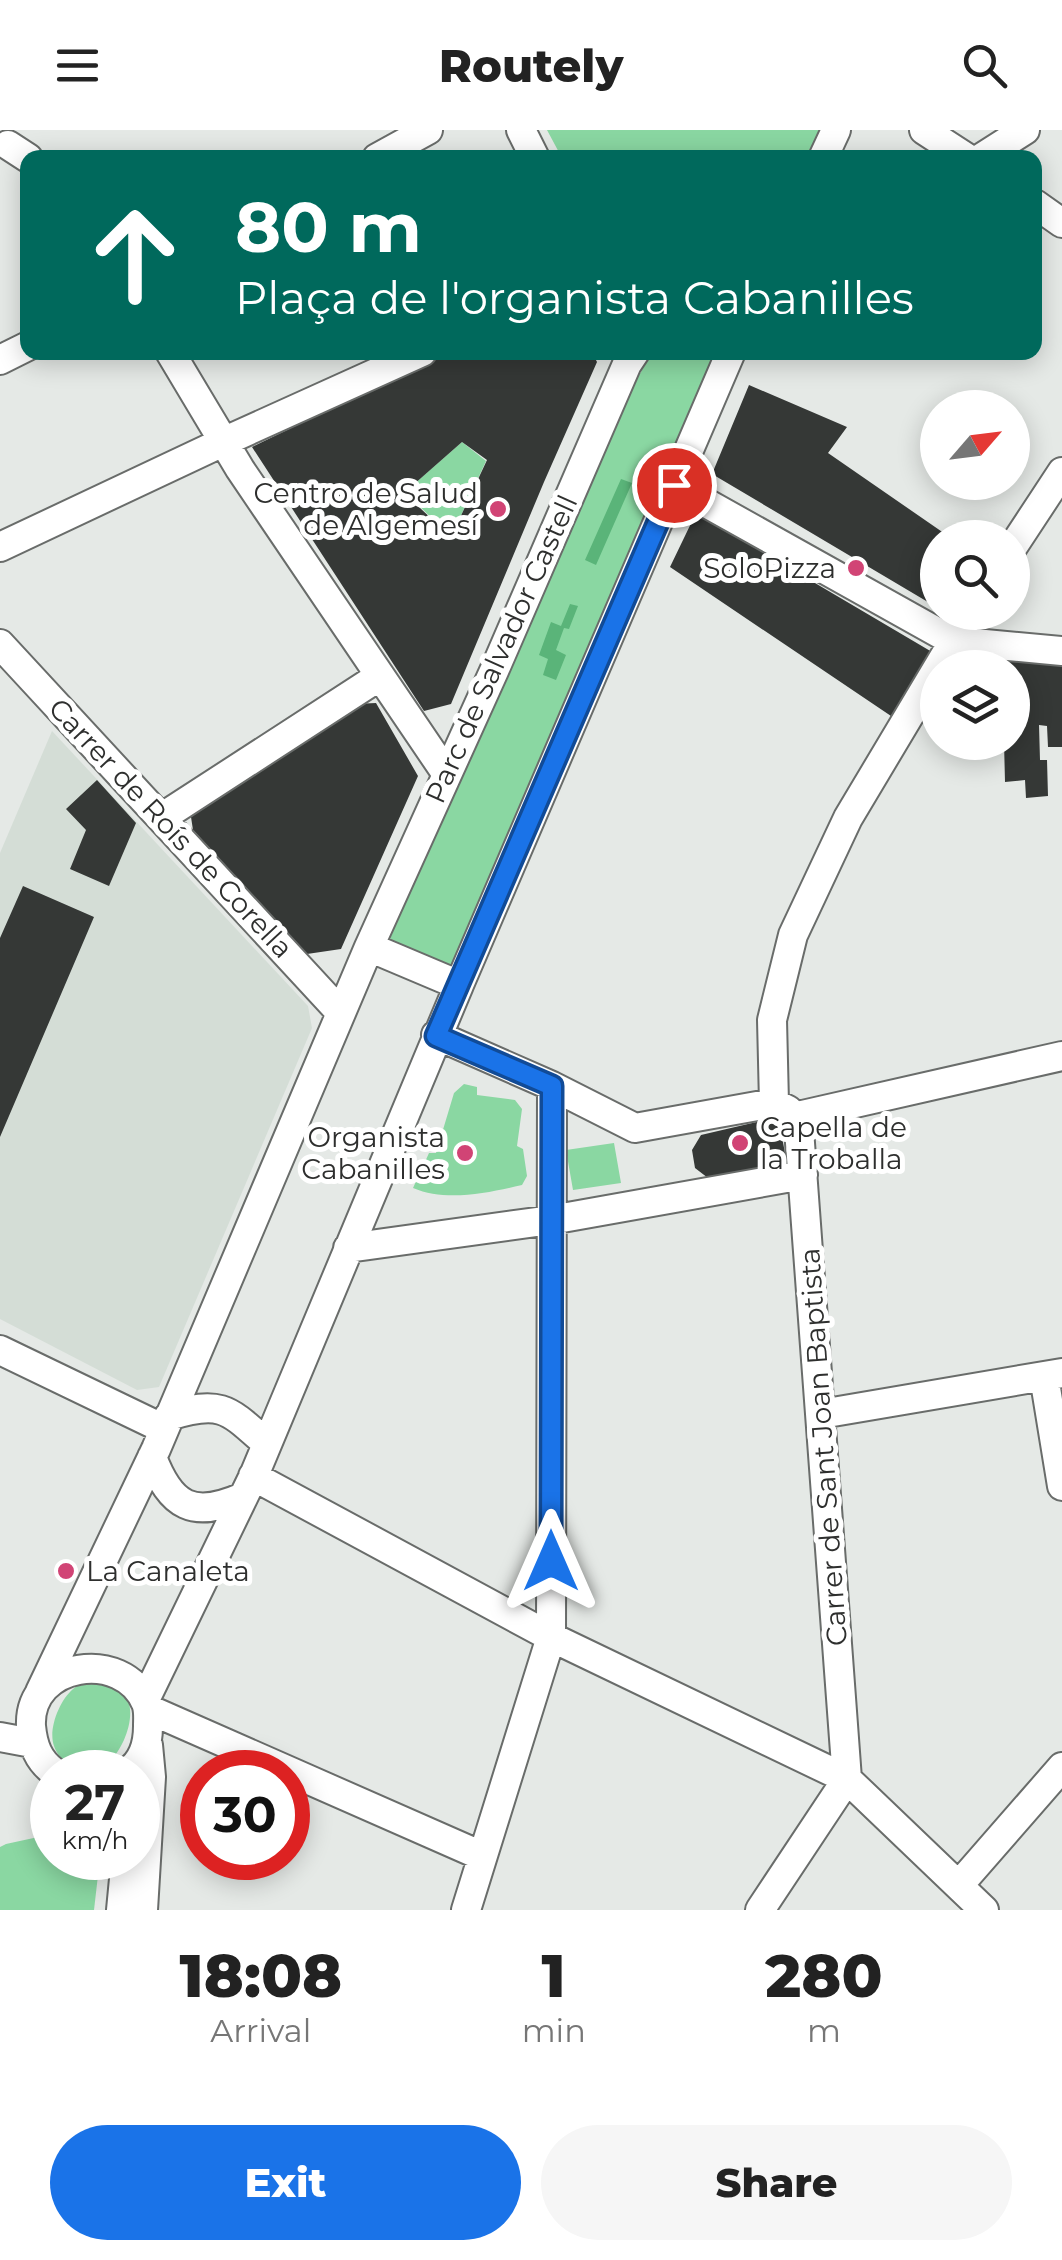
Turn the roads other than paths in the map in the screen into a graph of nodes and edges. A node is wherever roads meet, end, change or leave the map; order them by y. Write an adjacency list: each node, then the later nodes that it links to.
1 (428, 130): 4 (street)
2 (924, 130): 5 (street)
3 (1026, 130): 6 (street)
4 (392, 150)
5 (955, 150)
6 (994, 150)
7 (175, 360): 11 (street)
8 (404, 360): 11 (street)
9 (626, 360): 21 (street, Parc de Salvador Castell)
10 (728, 360): 13 (street)
11 (223, 442): 15 (street); 20 (street)
12 (1062, 472): 14 (street)
13 (674, 485): 17 (street); 24 (street)
14 (1030, 521)
15 (0, 547)
16 (959, 630): 17 (street, Carrer de Sant Joan Baptista)
17 (953, 640): 19 (street); 29 (street, Carrer de Sant Joan Baptista)
18 (0, 644): 22 (street, Carrer de Roís de Corella)
19 (1061, 649)
20 (380, 676): 21 (street); 22 (street)
21 (446, 773): 23 (street, Parc de Salvador Castell)
22 (161, 818): 25 (street, Carrer de Roís de Corella)
23 (369, 947): 24 (street); 25 (street, Parc de Salvador Castell)
24 (459, 984): 26 (street)
25 (341, 1013): 36 (street, Parc de Salvador Castell)
26 (436, 1036): 28 (street); 32 (street)
27 (1062, 1056): 29 (street)
28 (552, 1086): 29 (street); 31 (street)
29 (786, 1109): 30 (street, Carrer de Sant Joan Baptista)
30 (803, 1175): 31 (street); 35 (street, Carrer de Sant Joan Baptista)
31 (551, 1220): 32 (street); 41 (street)
32 (348, 1248): 37 (street)
33 (0, 1350): 36 (street)
34 (1053, 1375): 35 (street); 39 (street)
35 (821, 1414): 50 (street, Carrer de Sant Joan Baptista)
36 (167, 1423): 37 (street); 38 (street, Parc de Salvador Castell)
37 (267, 1444): 40 (street)
38 (152, 1457): 40 (street); 42 (street, Parc de Salvador Castell)
39 (1062, 1486)
40 (248, 1487): 41 (street); 43 (street)
41 (551, 1637): 50 (street); 51 (street)
42 (40, 1692): 43 (street); 45 (street, Parc de Salvador Castell)
43 (147, 1705): 46 (street); 51 (street)
44 (0, 1737): 45 (street)
45 (32, 1743): 47 (street)
46 (148, 1744): 48 (street); 55 (street)
47 (36, 1750)
48 (145, 1750)
49 (1062, 1767): 53 (street)
50 (848, 1779): 53 (street); 57 (street)
51 (482, 1856): 56 (street)
52 (124, 1880): 54 (street)
53 (959, 1885): 58 (street)
54 (121, 1910)
55 (143, 1910)
56 (466, 1910)
57 (760, 1910)
58 (984, 1910)

